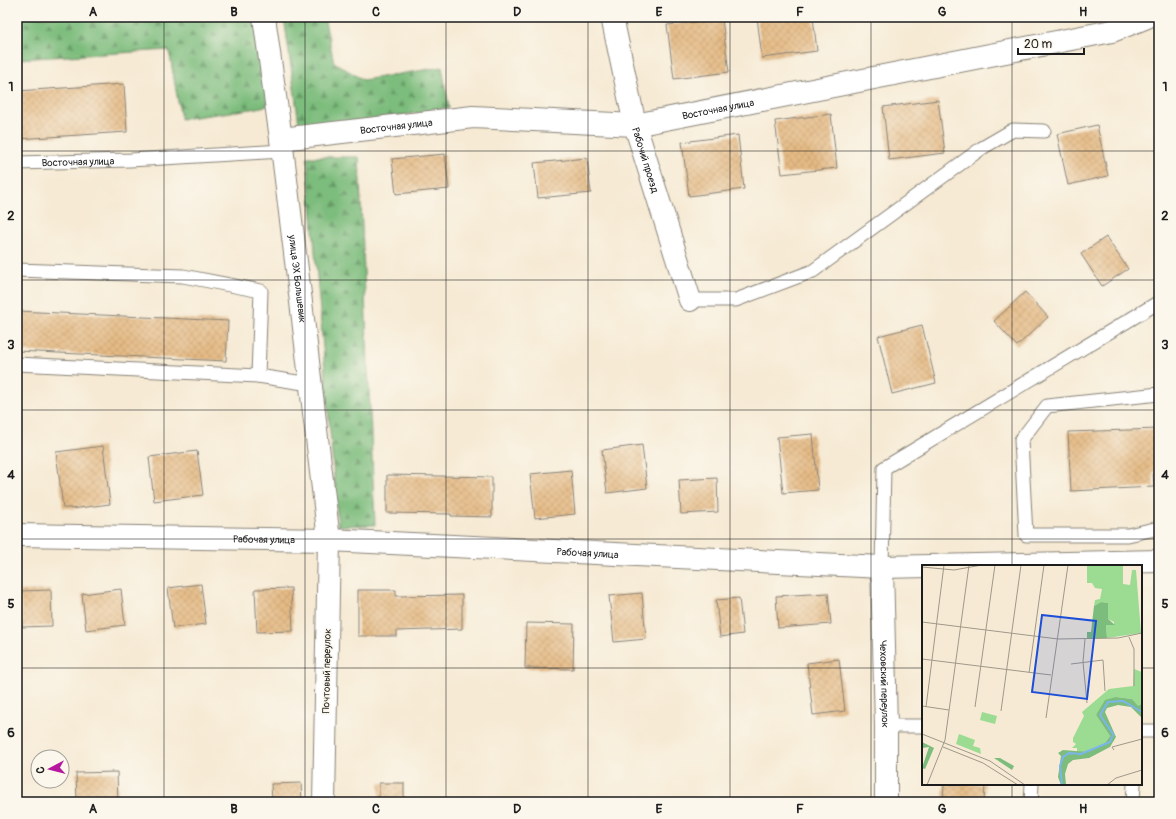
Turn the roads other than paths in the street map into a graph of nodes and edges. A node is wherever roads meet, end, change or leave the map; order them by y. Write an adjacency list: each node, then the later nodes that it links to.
1 (264, 17): 6 (street, улица ЭХ Большевик)
2 (612, 17): 4 (street, Рабочий проезд)
3 (1147, 17): 4 (street, Восточная улица)
4 (635, 125): 6 (street, Восточная улица); 9 (street, Рабочий проезд)
5 (1044, 131): 9 (lane)
6 (282, 145): 7 (lane, Восточная улица); 13 (street, улица ЭХ Большевик)
7 (17, 163)
8 (17, 270): 12 (lane)
9 (690, 300)
10 (1159, 302): 22 (lane)
11 (17, 364): 12 (lane)
12 (258, 376): 13 (lane)
13 (310, 384): 17 (street, улица ЭХ Большевик)
14 (1159, 394): 15 (lane)
15 (1159, 528)
16 (17, 535): 17 (street, Рабочая улица)
17 (328, 540): 22 (street, Рабочая улица); 29 (street, Почтовый переулок)
18 (1159, 561): 19 (street, Рабочая улица)
19 (1138, 563): 20 (street, Рабочая улица)
20 (1010, 565)
21 (922, 566): 22 (street, Рабочая улица)
22 (882, 567): 23 (street, Чеховский переулок)
23 (886, 726): 24 (lane); 30 (street, Чеховский переулок)
24 (922, 726)
25 (1142, 731): 26 (lane)
26 (1159, 731)
27 (1032, 785): 31 (lane)
28 (1134, 785): 32 (lane)
29 (324, 802)
30 (886, 802)
31 (1031, 802)
32 (1134, 802)

